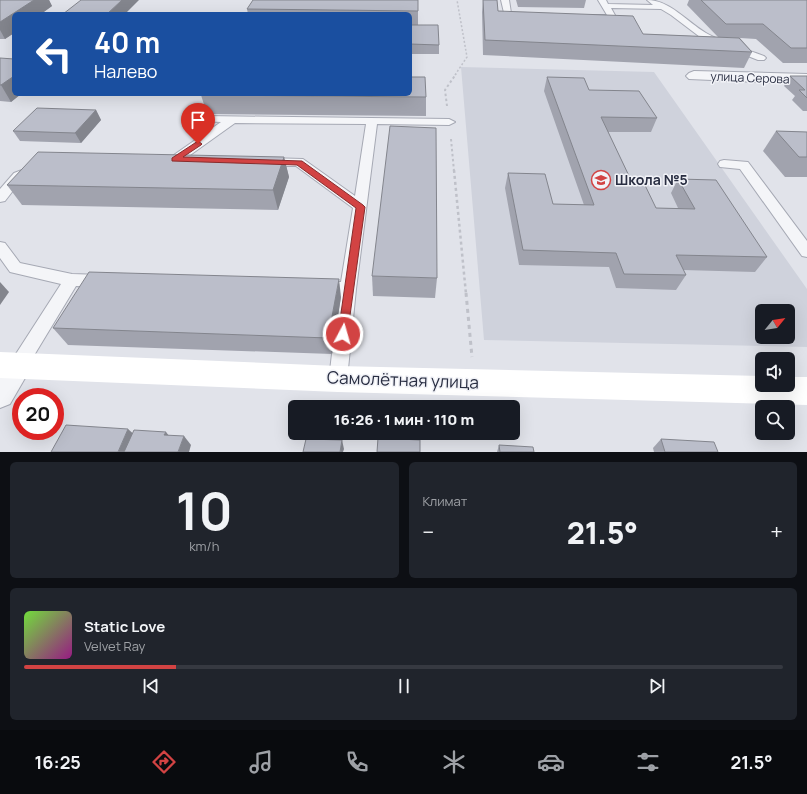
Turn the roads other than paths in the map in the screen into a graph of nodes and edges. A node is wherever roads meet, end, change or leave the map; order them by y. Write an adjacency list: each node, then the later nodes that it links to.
1 (505, 0): 5 (lane)
2 (651, 0): 4 (lane)
3 (604, 3): 4 (lane); 6 (lane)
4 (662, 8): 7 (lane)
5 (531, 15)
6 (590, 17)
7 (762, 58)
8 (694, 76): 9 (street, улица Серова)
9 (807, 79)
10 (205, 119): 11 (lane)
11 (233, 119): 12 (lane); 15 (lane)
12 (372, 121): 13 (lane); 21 (lane)
13 (449, 122)
14 (159, 159): 15 (lane)
15 (175, 160): 16 (lane)
16 (198, 160)
17 (252, 161): 21 (lane)
18 (724, 164): 23 (lane)
19 (32, 170): 20 (lane)
20 (0, 198)
21 (360, 207): 27 (lane)
22 (0, 247): 24 (lane)
23 (807, 252)
24 (72, 280): 25 (lane); 28 (lane)
25 (119, 281)
26 (309, 288): 27 (lane)
27 (348, 289): 29 (lane)
28 (9, 365): 29 (street, Самолётная улица); 31 (street)
29 (338, 379): 30 (street, Самолётная улица)
30 (807, 391)
31 (0, 394)

